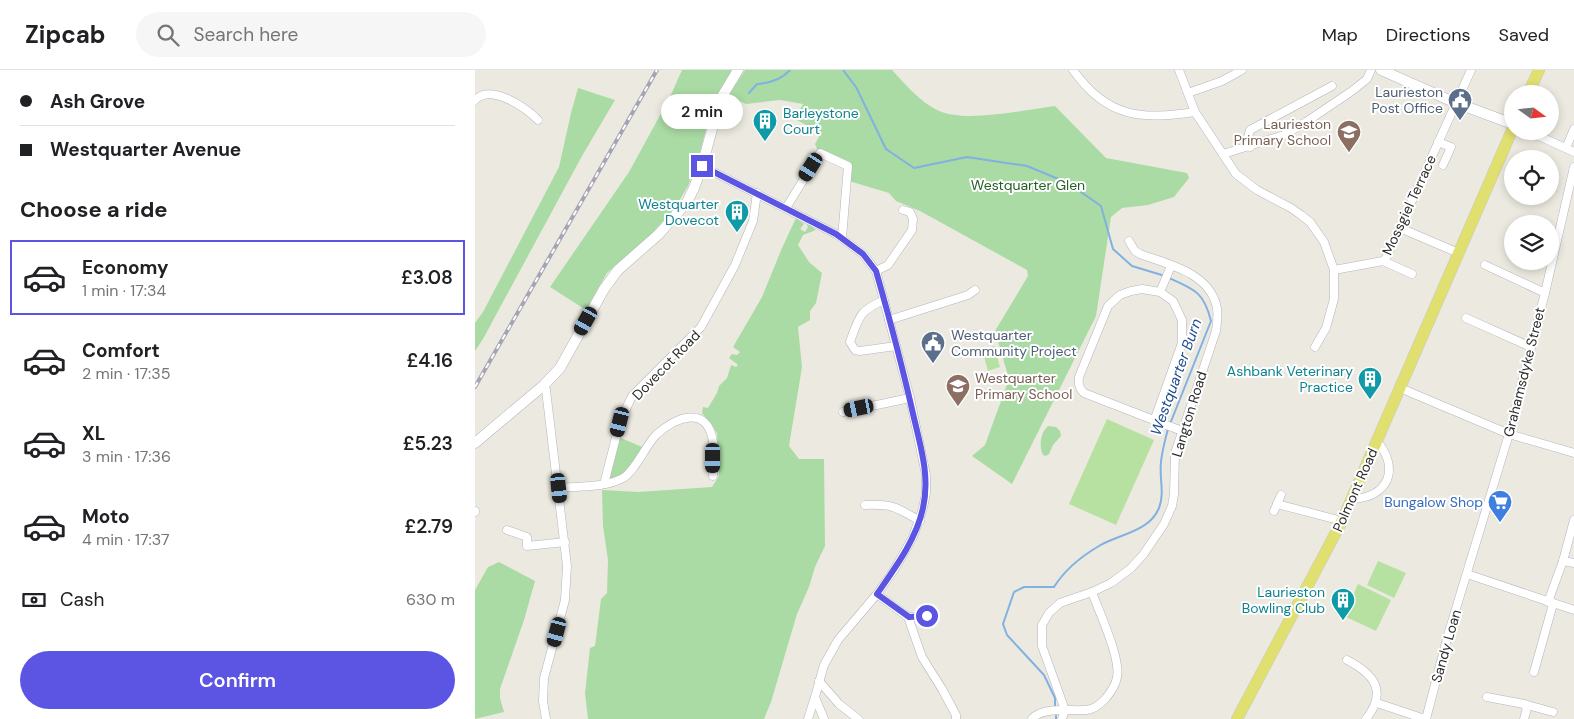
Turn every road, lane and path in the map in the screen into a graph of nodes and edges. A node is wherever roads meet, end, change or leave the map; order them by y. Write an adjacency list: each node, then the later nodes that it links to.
1 (737, 70): 26 (main road)
2 (1073, 70): 14 (street)
3 (1179, 70): 11 (street)
4 (1242, 70): 11 (street)
5 (1371, 70): 21 (street)
6 (1381, 70): 13 (main road)
7 (1471, 70): 13 (street, Mossgiel Terrace)
8 (1539, 70): 9 (main road)
9 (1532, 85)
10 (1332, 86): 21 (street)
11 (1188, 93): 14 (street)
12 (475, 100): 15 (street)
13 (1456, 103): 16 (main road); 20 (street, Mossgiel Terrace)
14 (1195, 112): 24 (street)
15 (538, 120)
16 (1504, 122)
17 (1574, 129): 22 (street)
18 (1507, 140): 34 (main road, Polmont Road)
19 (1548, 140): 22 (street)
20 (1438, 142): 25 (street); 31 (street, Mossgiel Terrace)
21 (1250, 147): 24 (street)
22 (1566, 148): 23 (street)
23 (1574, 152)
24 (1223, 154): 37 (street)
25 (1443, 165)
26 (702, 166): 28 (street); 50 (main road)
27 (1574, 168): 43 (street, Grahamsdyke Street)
28 (757, 193): 29 (street); 61 (street, Dovecot Road)
29 (786, 208): 32 (street); 32 (street)
30 (903, 210): 38 (street)
31 (1400, 228): 34 (street); 35 (street, Mossgiel Terrace)
32 (842, 238): 38 (street)
33 (1129, 241): 39 (street, Langton Road)
34 (1456, 252): 51 (main road, Polmont Road)
35 (1383, 261): 37 (street, Mossgiel Terrace); 40 (street)
36 (1485, 265): 43 (street)
37 (1334, 270): 48 (street)
38 (876, 271): 44 (street)
39 (1168, 273): 42 (street); 55 (street, Langton Road)
40 (1412, 274)
41 (975, 290): 46 (street)
42 (1160, 292): 54 (street); 54 (street)
43 (1545, 293): 49 (street, Grahamsdyke Street)
44 (884, 300): 46 (street); 47 (street)
45 (1466, 318): 49 (street)
46 (889, 320): 47 (street)
47 (896, 346): 52 (street)
48 (1315, 347)
49 (1531, 347): 56 (street, Grahamsdyke Street)
50 (544, 385): 58 (main road); 62 (street)
51 (1400, 388): 56 (street); 57 (main road, Polmont Road)
52 (910, 398): 53 (street); 66 (street)
53 (843, 412)
54 (1154, 421): 55 (street)
55 (1182, 431): 76 (street, Langton Road)
56 (1509, 434): 59 (street); 75 (street, Grahamsdyke Street)
57 (1377, 441): 64 (main road, Polmont Road); 64 (street)
58 (475, 443)
59 (1574, 453)
60 (713, 476): 61 (street)
61 (604, 484): 62 (street)
62 (559, 488): 70 (street)
63 (1281, 495): 68 (street)
64 (1352, 499): 68 (main road, Polmont Road)
65 (865, 505): 66 (street)
66 (919, 520): 77 (street)
67 (1574, 520): 73 (street)
68 (1342, 521): 98 (main road, Polmont Road)
69 (507, 530): 71 (street)
70 (565, 542): 71 (street); 91 (street)
71 (527, 546): 72 (street)
72 (528, 555)
73 (1563, 560): 74 (street); 78 (street)
74 (1574, 563)
75 (1467, 574): 78 (street); 100 (street, Sandy Loan)
76 (1092, 592): 89 (street, Langton Road); 89 (street)
77 (877, 594): 81 (street); 84 (street)
78 (1550, 603): 79 (street); 83 (street)
79 (1574, 610)
80 (927, 616): 81 (street)
81 (909, 617): 95 (street)
82 (1347, 660): 87 (street)
83 (1533, 672)
84 (819, 681): 85 (street); 94 (street)
85 (815, 697): 92 (street); 93 (street)
86 (1487, 697): 88 (street)
87 (1377, 703): 99 (street); 100 (street)
88 (1524, 704): 90 (street); 101 (street)
89 (1065, 710): 96 (street); 97 (street)
90 (1553, 712)
91 (546, 719)
92 (808, 719)
93 (824, 719)
94 (858, 719)
95 (956, 719)
96 (1032, 719)
97 (1063, 719)
98 (1237, 719)
99 (1366, 719)
100 (1425, 719)
101 (1524, 719)

